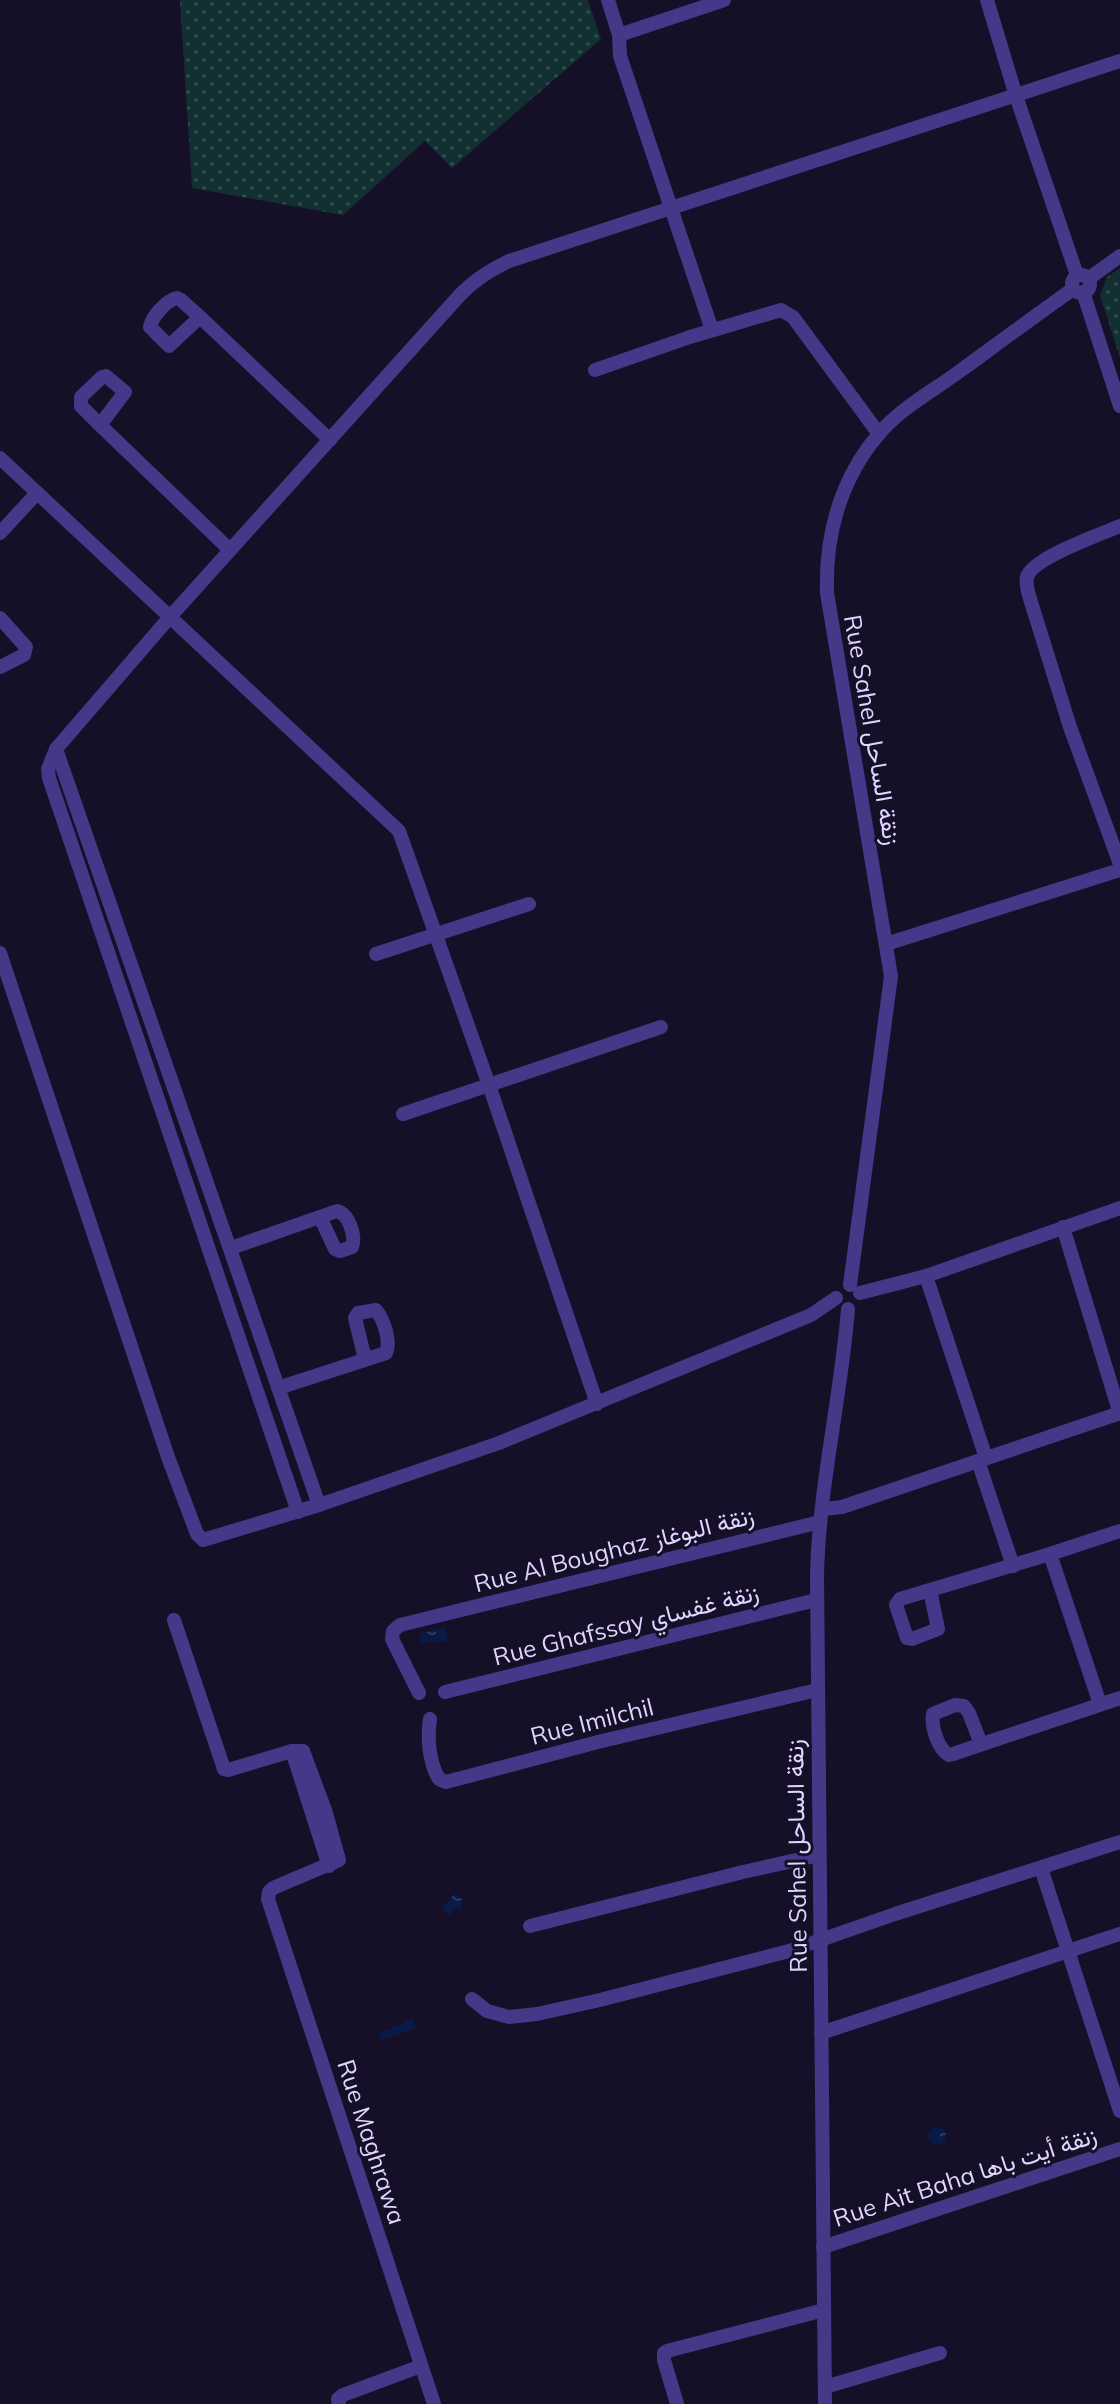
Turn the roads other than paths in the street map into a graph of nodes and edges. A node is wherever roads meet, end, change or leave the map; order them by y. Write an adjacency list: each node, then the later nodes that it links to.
1 (608, 0): 5 (street)
2 (724, 0): 4 (street)
3 (987, 0): 7 (street)
4 (700, 4): 5 (street)
5 (619, 35): 8 (street)
6 (1120, 61): 7 (street)
7 (1016, 96): 8 (street); 10 (street)
8 (672, 207): 12 (street); 17 (street)
9 (1120, 256): 10 (street, Rue Sahel زنقة الساحل)
10 (1080, 284): 14 (street); 16 (street, Rue Sahel زنقة الساحل)
11 (200, 317): 17 (street)
12 (712, 330): 13 (street); 16 (street)
13 (595, 370)
14 (1120, 406)
15 (100, 425): 22 (street)
16 (879, 434): 30 (street, Rue Sahel زنقة الساحل)
17 (330, 440): 22 (street)
18 (0, 458): 19 (street)
19 (37, 493): 21 (street); 24 (street)
20 (1120, 526): 27 (street)
21 (0, 533)
22 (230, 550): 24 (street)
23 (0, 618): 25 (street)
24 (169, 618): 26 (street); 29 (street)
25 (0, 667)
26 (56, 749): 36 (street); 37 (street)
27 (1120, 867): 30 (street)
28 (529, 904): 29 (street)
29 (436, 934): 32 (street); 34 (street)
30 (886, 944): 43 (street, Rue Sahel زنقة الساحل)
31 (0, 953): 52 (street)
32 (376, 954)
33 (661, 1027): 34 (street)
34 (489, 1085): 35 (street); 48 (street)
35 (403, 1114)
36 (211, 1190): 37 (street); 41 (street)
37 (192, 1195): 52 (street)
38 (1120, 1208): 40 (street)
39 (320, 1217): 41 (street)
40 (1063, 1227): 42 (street); 49 (street)
41 (231, 1248): 47 (street)
42 (926, 1276): 43 (street); 50 (street)
43 (855, 1289): 44 (street); 45 (street)
44 (836, 1298): 45 (street); 48 (street)
45 (848, 1309): 53 (street, Rue Sahel زنقة الساحل)
46 (365, 1359): 47 (street)
47 (278, 1388): 51 (street)
48 (597, 1404): 51 (street)
49 (1120, 1413): 50 (street, Rue Al Boughaz زنقة البوغاز)
50 (982, 1460): 53 (street, Rue Al Boughaz زنقة البوغاز); 56 (street)
51 (319, 1505): 52 (street)
52 (298, 1512)
53 (822, 1516): 58 (street, Rue Sahel زنقة الساحل); 62 (street, Rue Al Boughaz زنقة البوغاز)
54 (1120, 1531): 55 (street)
55 (1050, 1554): 56 (street); 64 (street)
56 (1013, 1566): 57 (street)
57 (930, 1590)
58 (816, 1600): 60 (street, Rue Sahel زنقة الساحل); 61 (street, Rue Ghafssay زنقة غفساي)
59 (174, 1620): 81 (street, Rue Maghrawa)
60 (817, 1690): 65 (street, Rue Imilchil); 68 (street, Rue Sahel زنقة الساحل)
61 (445, 1692)
62 (419, 1693)
63 (1120, 1698): 64 (street)
64 (1100, 1704): 66 (street)
65 (430, 1719)
66 (981, 1744)
67 (1120, 1842): 69 (street)
68 (819, 1855): 70 (street); 72 (street, Rue Sahel زنقة الساحل)
69 (1041, 1868): 72 (street); 73 (street)
70 (530, 1926)
71 (1120, 1934): 73 (street)
72 (820, 1940): 74 (street); 75 (street, Rue Sahel زنقة الساحل)
73 (1069, 1951): 75 (street); 76 (street)
74 (472, 1999)
75 (821, 2033): 78 (street, Rue Sahel زنقة الساحل)
76 (1120, 2111)
77 (1120, 2149): 78 (street, Rue Ait Baha زنقة أيت باها)
78 (823, 2247): 79 (street, Rue Sahel زنقة الساحل)
79 (824, 2310): 82 (street, Rue Sahel زنقة الساحل); 85 (street)
80 (940, 2353): 82 (street)
81 (421, 2366): 83 (street); 84 (street, Rue Maghrawa)
82 (825, 2387): 86 (street, Rue Sahel زنقة الساحل)
83 (339, 2404)
84 (434, 2404)
85 (677, 2404)
86 (825, 2404)

